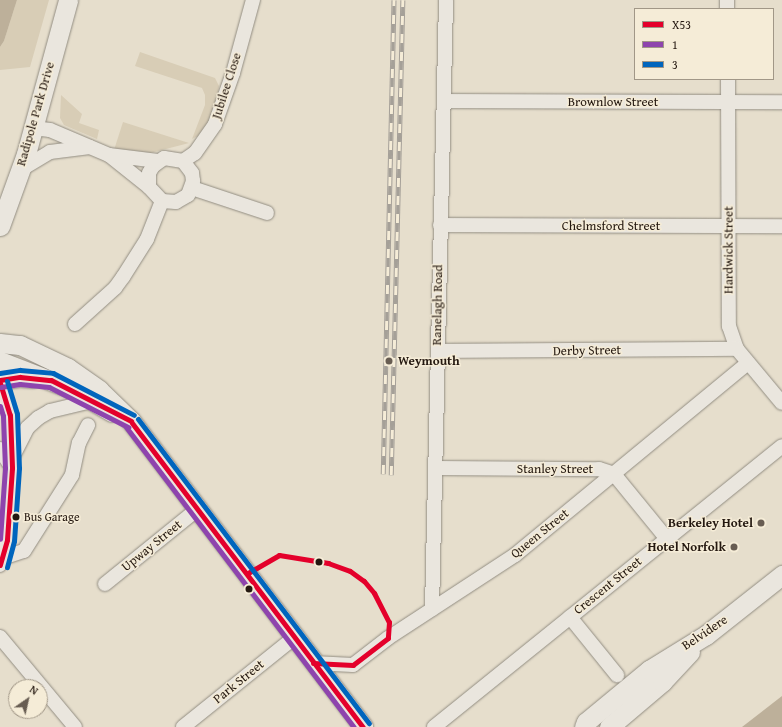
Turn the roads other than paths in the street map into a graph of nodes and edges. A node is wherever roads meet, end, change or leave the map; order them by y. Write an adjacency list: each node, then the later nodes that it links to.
1 (68, 0): 8 (main road, Radipole Park Drive)
2 (253, 0): 11 (street, Jubilee Close)
3 (446, 0): 5 (street, Ranelagh Road)
4 (728, 80): 6 (street, Hardwick Street)
5 (444, 101): 6 (street, Brownlow Street); 18 (street, Ranelagh Road)
6 (728, 102): 7 (street, Brownlow Street); 21 (street, Hardwick Street)
7 (782, 102)
8 (33, 128): 9 (street); 13 (main road, Radipole Park Drive)
9 (92, 146): 10 (street); 13 (street)
10 (110, 155): 12 (street); 14 (street)
11 (183, 161): 12 (street); 15 (street)
12 (158, 162): 14 (street)
13 (20, 170): 19 (main road, Radipole Park Drive)
14 (149, 187): 16 (street)
15 (192, 188): 16 (street); 17 (street)
16 (162, 201): 22 (street)
17 (266, 212)
18 (440, 225): 21 (street, Chelmsford Street); 25 (street, Ranelagh Road)
19 (0, 226)
20 (782, 226): 21 (street, Chelmsford Street)
21 (728, 227): 24 (street, Hardwick Street)
22 (75, 324)
23 (0, 343): 33 (main road)
24 (737, 349): 25 (street, Derby Street); 27 (street, Hardwick Street)
25 (438, 351): 38 (street, Ranelagh Road)
26 (0, 361): 29 (main road)
27 (748, 363): 32 (street, Hardwick Street); 39 (street, Queen Street)
28 (0, 380): 29 (main road)
29 (51, 380): 31 (main road)
30 (0, 383): 37 (street)
31 (92, 401): 33 (main road); 37 (street)
32 (782, 403)
33 (131, 421): 40 (main road)
34 (88, 425): 42 (street)
35 (782, 446): 41 (street, Crescent Street)
36 (0, 449): 37 (street)
37 (10, 462): 42 (street)
38 (436, 468): 39 (street, Stanley Street); 45 (street, Ranelagh Road)
39 (614, 474): 41 (street); 45 (street, Queen Street)
40 (199, 508): 44 (street, Upway Street); 49 (main road)
41 (667, 539): 46 (street, Crescent Street)
42 (1, 562)
43 (782, 575): 47 (main road, Belvidere)
44 (105, 584)
45 (432, 609): 50 (street, Queen Street)
46 (570, 617): 51 (street); 55 (street, Crescent Street)
47 (706, 635): 51 (main road, Belvidere); 57 (main road)
48 (0, 637): 52 (street)
49 (295, 637): 50 (main road); 53 (street, Park Street)
50 (313, 663): 54 (main road)
51 (622, 682): 56 (main road, Belvidere)
52 (75, 727)
53 (183, 727)
54 (363, 727)
55 (434, 727)
56 (584, 727)
57 (609, 727)

